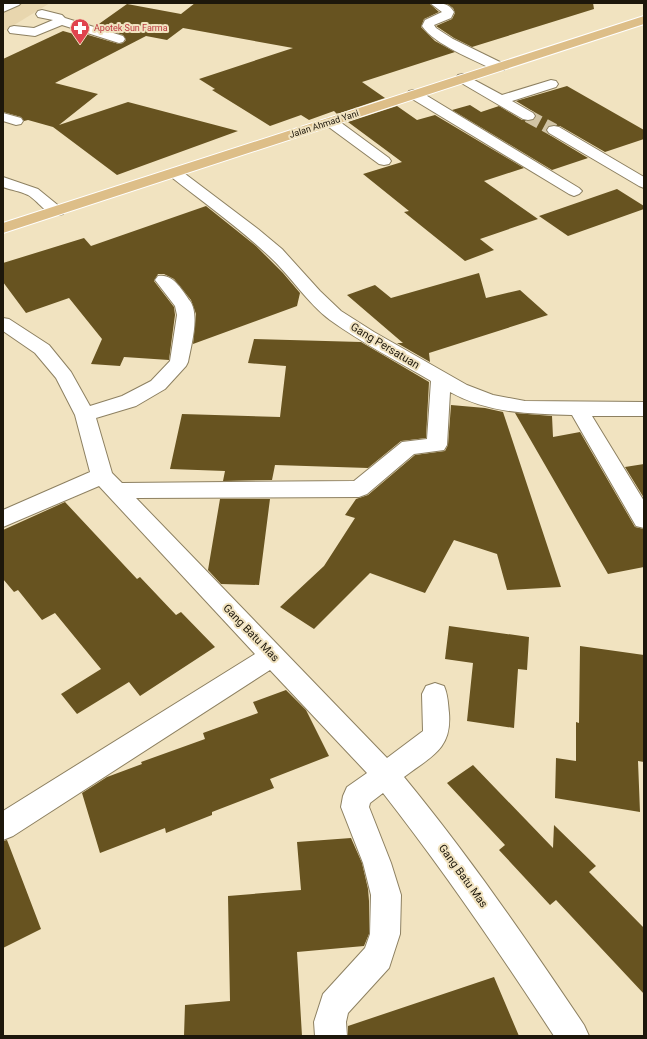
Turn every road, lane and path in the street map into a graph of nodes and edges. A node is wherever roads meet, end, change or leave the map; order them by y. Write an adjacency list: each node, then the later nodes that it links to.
1 (15, 3): 3 (street)
2 (436, 3): 9 (street)
3 (3, 8)
4 (644, 20): 9 (main road, Jalan Ahmad Yani)
5 (61, 21): 6 (street); 6 (street); 8 (street)
6 (14, 30): 7 (street)
7 (3, 36)
8 (119, 39)
9 (499, 67): 10 (main road, Jalan Ahmad Yani)
10 (463, 78): 12 (main road, Jalan Ahmad Yani); 13 (street)
11 (551, 84): 13 (street)
12 (414, 94): 15 (main road, Jalan Ahmad Yani); 21 (street)
13 (501, 100): 14 (street)
14 (528, 116)
15 (331, 122): 17 (street); 18 (main road, Jalan Ahmad Yani)
16 (554, 130): 20 (street)
17 (384, 161)
18 (175, 173): 22 (main road, Jalan Ahmad Yani); 26 (street, Gang Persatuan)
19 (3, 182): 22 (street)
20 (644, 183)
21 (574, 191)
22 (57, 211): 23 (main road, Jalan Ahmad Yani)
23 (3, 228)
24 (164, 280): 29 (street)
25 (3, 323): 29 (street, Gang Batu Mas)
26 (441, 379): 27 (street, Gang Persatuan); 30 (street)
27 (578, 409): 28 (street, Gang Persatuan); 32 (street)
28 (644, 409)
29 (84, 415): 30 (street, Gang Batu Mas)
30 (108, 483): 31 (street); 33 (street, Gang Batu Mas)
31 (3, 519)
32 (644, 520)
33 (272, 656): 35 (street, Gang Batu Mas); 36 (street)
34 (435, 694): 35 (street)
35 (386, 775): 37 (street, Gang Batu Mas); 38 (street)
36 (3, 826)
37 (570, 1035)
38 (331, 1036)

